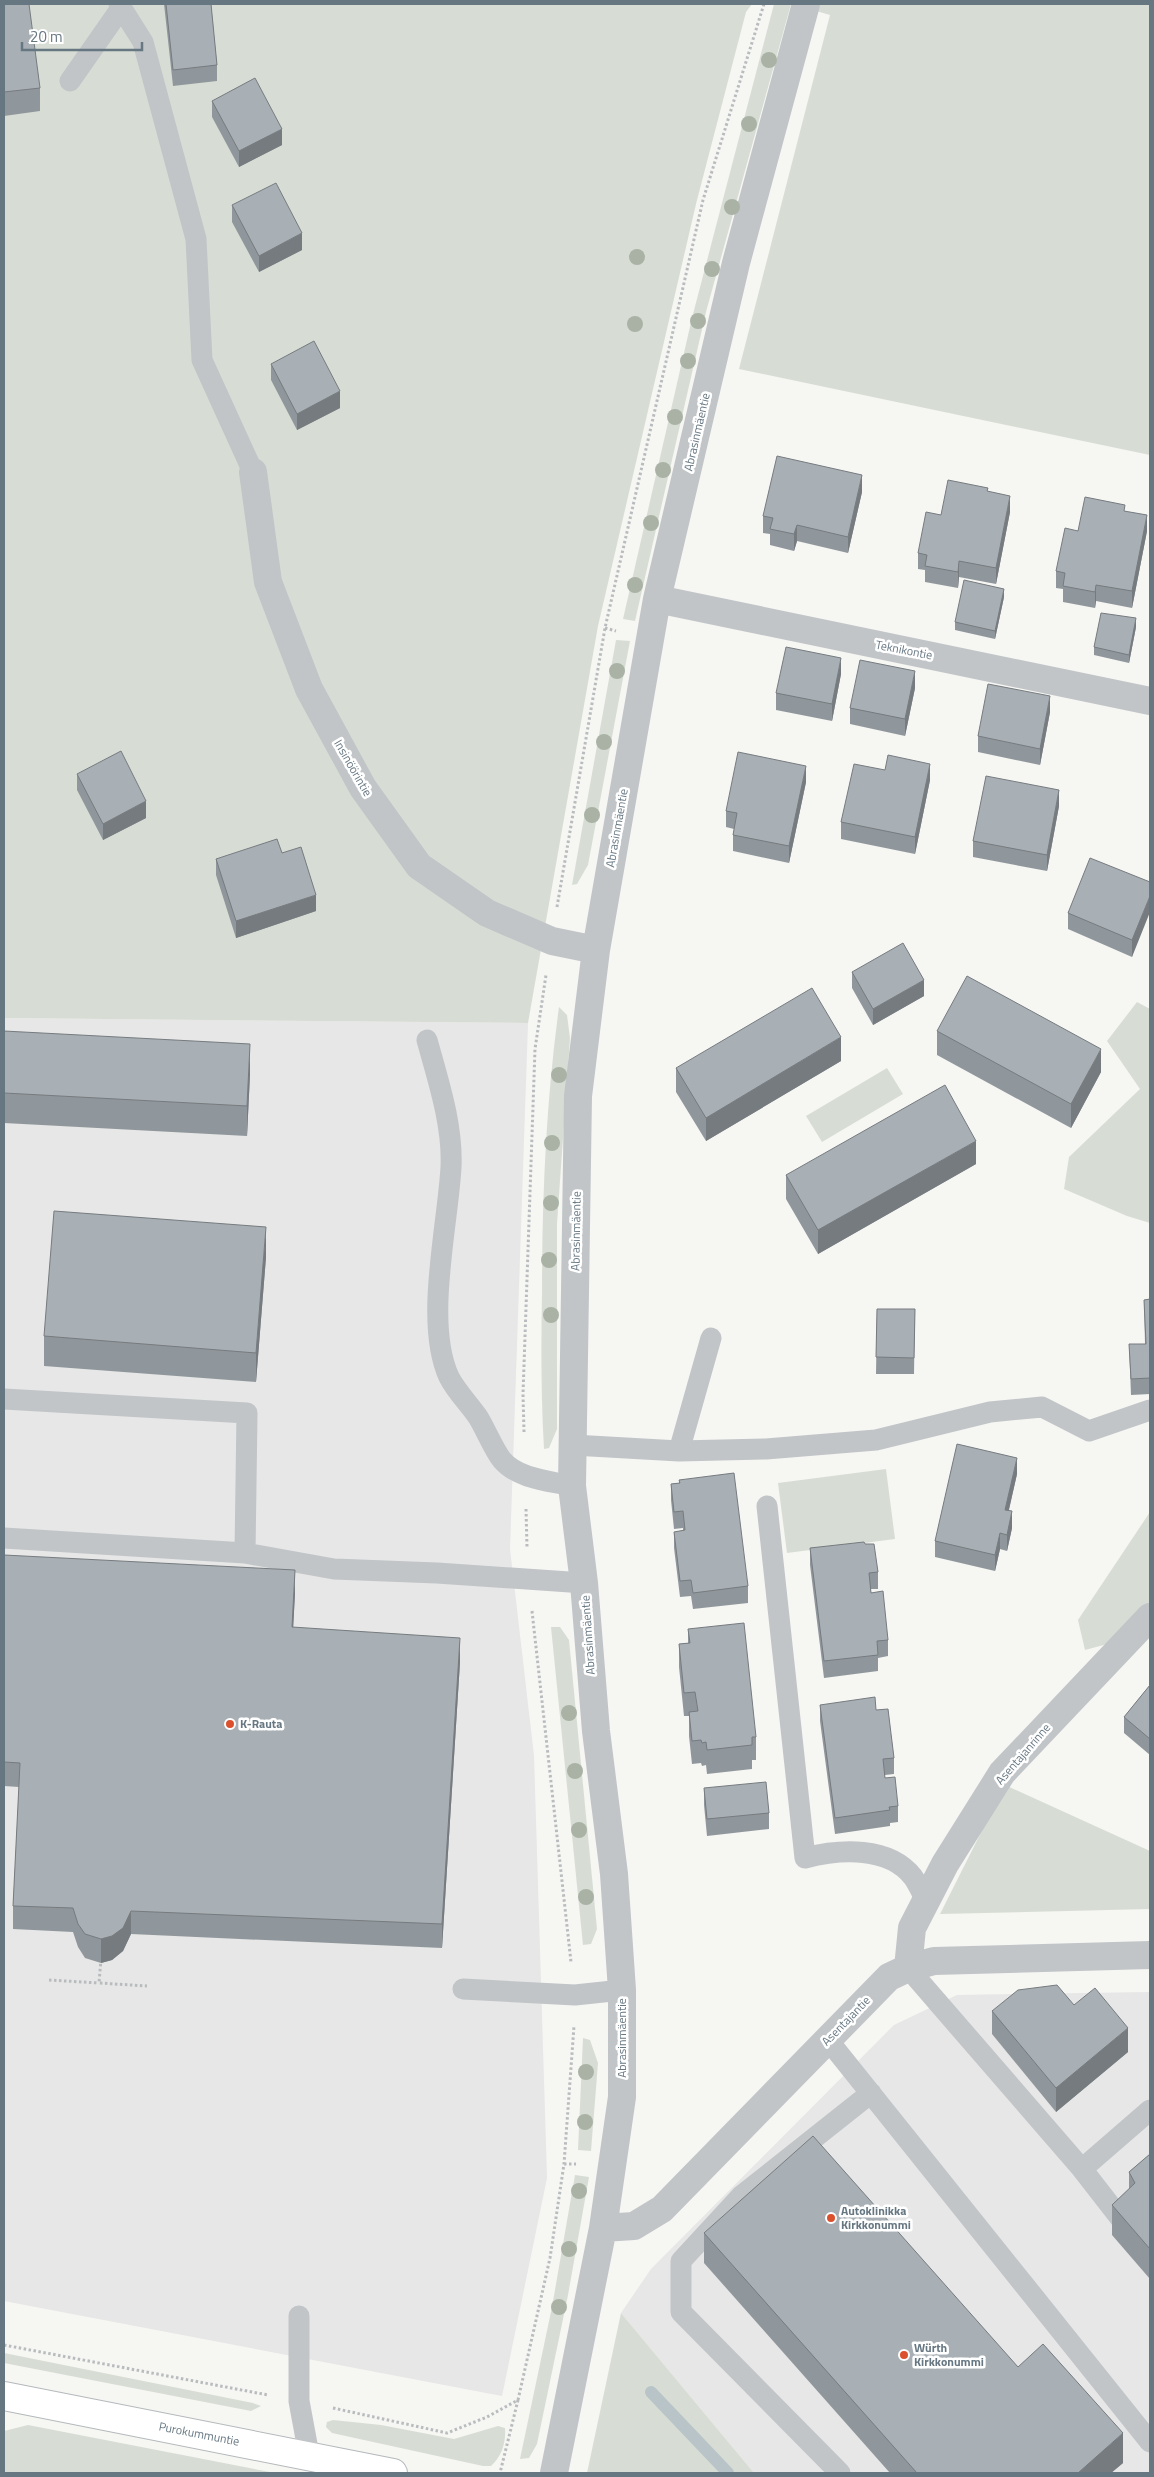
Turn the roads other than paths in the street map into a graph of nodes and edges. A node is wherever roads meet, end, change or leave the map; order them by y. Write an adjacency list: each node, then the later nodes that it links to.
1 (806, 4): 5 (street, Abrasinmäentie)
2 (120, 6): 3 (lane); 4 (lane)
3 (70, 81)
4 (253, 472): 7 (street, Insinöörintie)
5 (657, 600): 6 (street, Teknikontie); 7 (street, Abrasinmäentie)
6 (1150, 701)
7 (596, 950): 12 (street, Abrasinmäentie)
8 (427, 1040): 14 (lane)
9 (711, 1338): 13 (lane)
10 (4, 1399): 17 (lane)
11 (1150, 1410): 13 (lane)
12 (573, 1445): 13 (lane); 14 (street, Abrasinmäentie)
13 (680, 1451)
14 (572, 1486): 18 (street, Abrasinmäentie)
15 (767, 1506): 20 (lane)
16 (4, 1538): 17 (lane)
17 (245, 1554): 18 (lane)
18 (584, 1583): 24 (street, Abrasinmäentie)
19 (1150, 1617): 20 (street, Asentajanrinne)
20 (926, 1901): 22 (street, Asentajanrinne)
21 (1150, 1955): 22 (street, Asentajantie)
22 (908, 1968): 25 (street, Asentajantie); 28 (lane)
23 (463, 1989): 24 (lane)
24 (622, 1990): 30 (street, Abrasinmäentie)
25 (828, 2040): 26 (lane); 30 (street, Asentajantie)
26 (871, 2093): 33 (lane); 37 (lane)
27 (1150, 2110): 28 (lane)
28 (1082, 2169): 29 (lane)
29 (1124, 2224)
30 (603, 2228): 36 (street, Abrasinmäentie)
31 (300, 2316): 34 (lane)
32 (4, 2396): 34 (street, Purokummuntie)
33 (1150, 2442)
34 (309, 2455): 35 (street, Purokummuntie)
35 (394, 2473)
36 (554, 2473)
37 (840, 2473)

